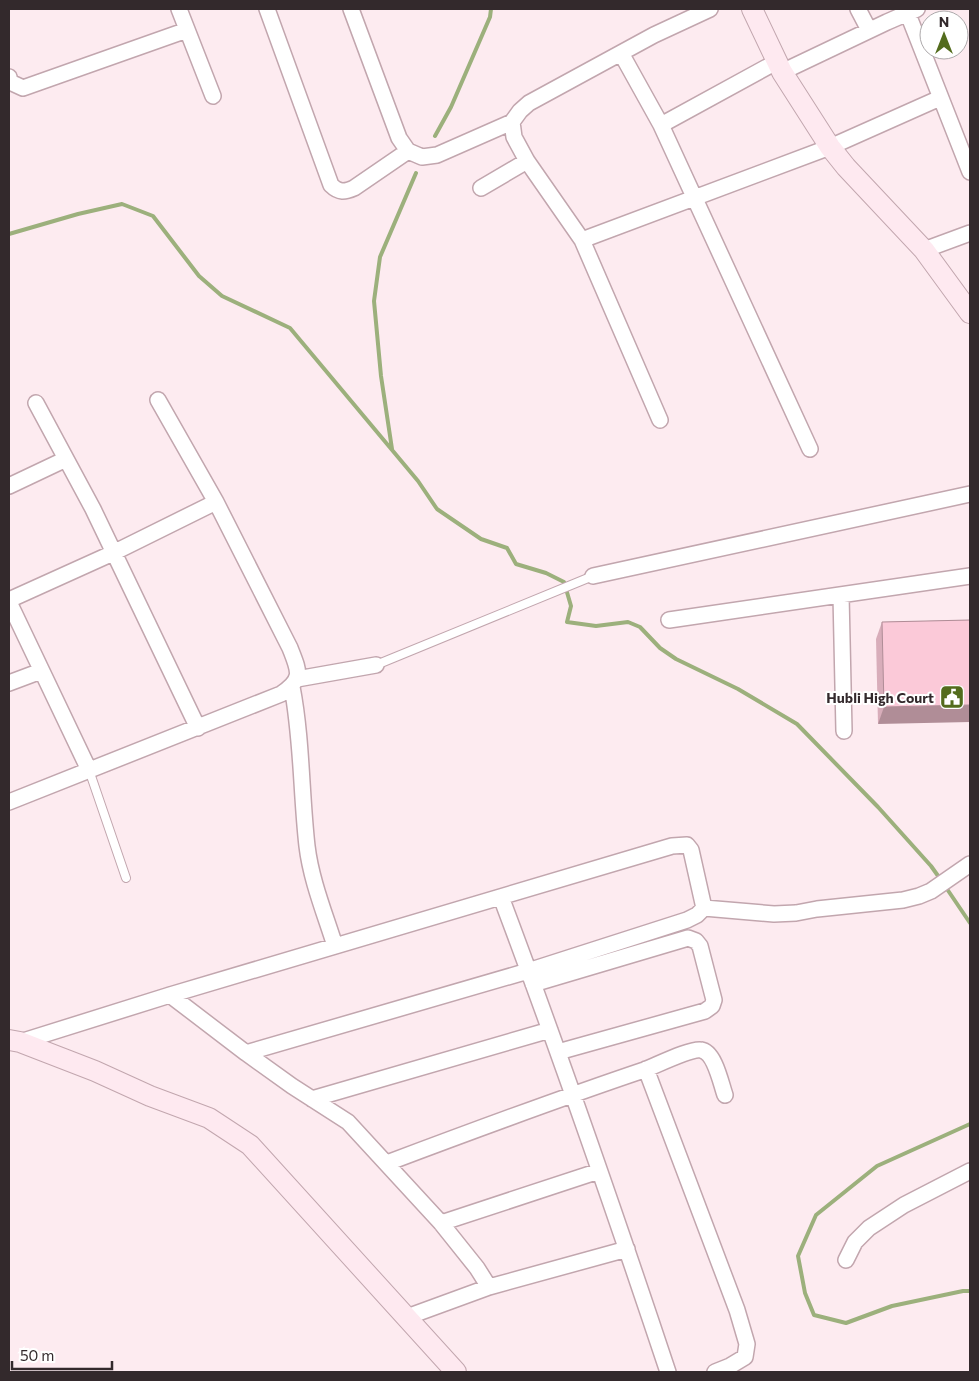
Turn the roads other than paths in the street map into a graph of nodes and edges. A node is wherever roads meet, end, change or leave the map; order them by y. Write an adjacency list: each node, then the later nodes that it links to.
1 (179, 9): 8 (street)
2 (267, 9): 18 (street)
3 (351, 9): 18 (street)
4 (710, 9): 10 (street)
5 (752, 9): 11 (street)
6 (858, 9): 9 (street)
7 (910, 10): 9 (street); 14 (street)
8 (187, 30): 12 (street); 13 (street)
9 (869, 30): 11 (street)
10 (621, 53): 15 (street); 16 (street)
11 (780, 67): 16 (street); 17 (street)
12 (9, 77)
13 (213, 96)
14 (940, 98): 17 (street); 20 (street)
15 (512, 122): 18 (street); 19 (street)
16 (662, 125): 22 (street)
17 (830, 147): 22 (street); 25 (street)
18 (408, 151)
19 (527, 160): 21 (street); 24 (street)
20 (970, 172)
21 (481, 188)
22 (695, 197): 24 (street); 30 (street)
23 (970, 233): 25 (street)
24 (582, 240): 29 (street)
25 (924, 250): 26 (street)
26 (970, 313)
27 (158, 400): 34 (street)
28 (36, 403): 31 (street)
29 (660, 420)
30 (810, 449)
31 (66, 459): 32 (street); 35 (street)
32 (9, 486)
33 (970, 494): 36 (street)
34 (216, 502): 35 (street); 44 (street)
35 (113, 553): 39 (street); 45 (street)
36 (593, 576): 41 (lane)
37 (970, 576): 38 (street)
38 (841, 595): 40 (street); 46 (street)
39 (9, 601): 42 (street)
40 (669, 620)
41 (376, 666): 44 (street)
42 (41, 671): 43 (street); 47 (street)
43 (9, 683)
44 (295, 683): 45 (street); 53 (street)
45 (198, 728): 47 (street)
46 (844, 731)
47 (89, 770): 48 (street); 50 (lane)
48 (9, 802)
49 (970, 864): 52 (street)
50 (126, 878)
51 (501, 896): 52 (street); 53 (street); 54 (street)
52 (704, 908): 54 (street)
53 (335, 946): 55 (street)
54 (531, 977): 56 (street); 58 (street); 59 (street)
55 (170, 995): 57 (street); 59 (street)
56 (550, 1030): 58 (street); 63 (street)
57 (14, 1041): 71 (street)
58 (558, 1052): 61 (street)
59 (246, 1053): 63 (street)
60 (646, 1069): 61 (street); 62 (street); 74 (street)
61 (572, 1094): 64 (street); 65 (street)
62 (724, 1095)
63 (312, 1099): 64 (street)
64 (387, 1163): 67 (street)
65 (599, 1171): 67 (street); 68 (street)
66 (970, 1171): 69 (street)
67 (441, 1223): 70 (street)
68 (627, 1249): 70 (street); 73 (street)
69 (846, 1260)
70 (489, 1287): 71 (street)
71 (407, 1318): 72 (street)
72 (456, 1372)
73 (668, 1372)
74 (715, 1372)

